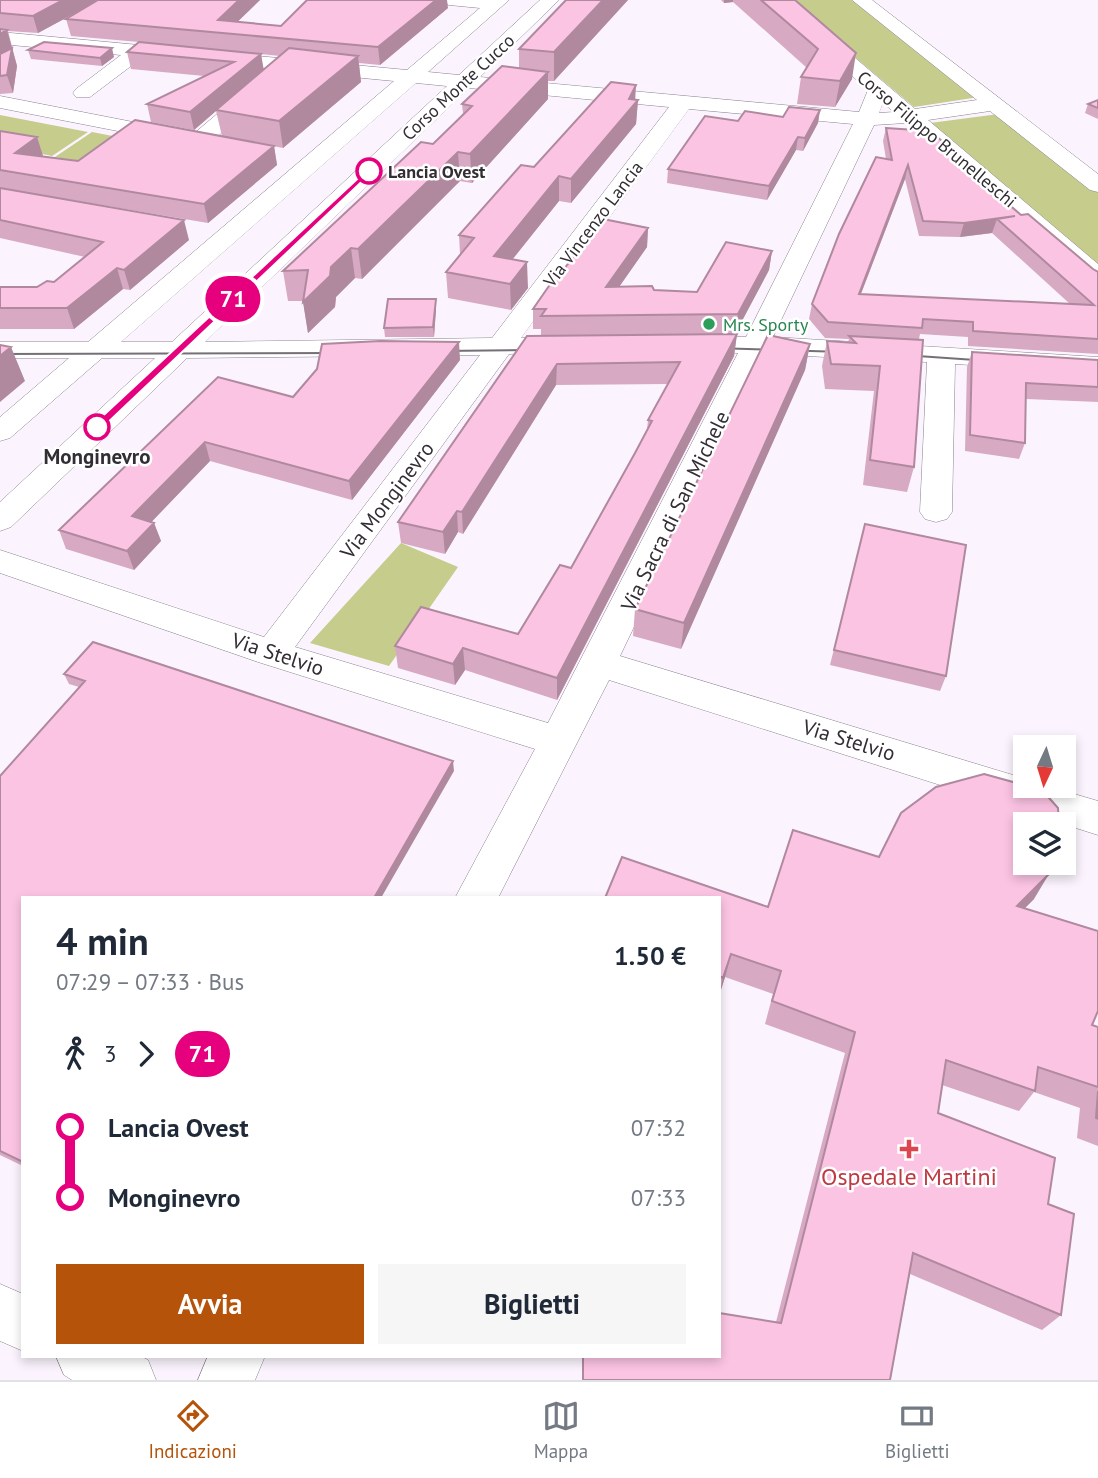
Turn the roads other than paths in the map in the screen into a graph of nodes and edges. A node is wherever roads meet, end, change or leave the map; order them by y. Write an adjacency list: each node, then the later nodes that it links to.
1 (449, 0): 5 (street)
2 (550, 0): 17 (street, Corso Monte Cucco)
3 (776, 0): 12 (street, Corso Filippo Brunelleschi)
4 (860, 0): 7 (street)
5 (498, 2): 16 (street, Corso Monte Cucco)
6 (75, 23): 11 (street)
7 (903, 33): 8 (street); 22 (street)
8 (877, 36)
9 (0, 38): 11 (street)
10 (848, 40): 12 (street)
11 (41, 42): 13 (street); 14 (street)
12 (825, 42): 18 (street, Corso Filippo Brunelleschi)
13 (139, 51): 15 (street); 19 (street)
14 (10, 60)
15 (286, 66): 16 (street); 25 (street)
16 (411, 78): 17 (street); 28 (street, Corso Monte Cucco)
17 (463, 82): 21 (street); 37 (street, Corso Monte Cucco)
18 (878, 90): 23 (street, Corso Filippo Brunelleschi); 24 (street, Via Sacra di San Michele)
19 (83, 93)
20 (0, 102): 25 (street)
21 (683, 103): 24 (street); 34 (street, Via Vincenzo Lancia)
22 (995, 104): 23 (street); 29 (street)
23 (910, 116): 24 (street); 30 (street, Corso Filippo Brunelleschi)
24 (865, 119): 31 (street, Via Sacra di San Michele)
25 (199, 141): 26 (street)
26 (223, 145)
27 (283, 157): 28 (street)
28 (313, 163): 36 (street, Corso Monte Cucco)
29 (1098, 185)
30 (1098, 277)
31 (760, 339): 32 (street); 38 (street); 48 (street, Via Sacra di San Michele)
32 (667, 344)
33 (600, 345): 34 (street)
34 (502, 346): 37 (street); 47 (street, Via Monginevro)
35 (0, 349): 36 (street)
36 (95, 350): 37 (street); 40 (street); 43 (street, Corso Monte Cucco)
37 (178, 350): 45 (street, Corso Monte Cucco)
38 (941, 355): 39 (street); 44 (street)
39 (1010, 359): 41 (street); 42 (street)
40 (0, 363)
41 (1098, 365)
42 (1098, 375)
43 (0, 432)
44 (936, 512)
45 (0, 520)
46 (0, 561): 47 (street, Via Stelvio)
47 (271, 653): 49 (street, Via Stelvio)
48 (599, 663): 49 (street, Via Sacra di San Michele); 50 (street, Via Stelvio)
49 (557, 741): 51 (street, Via Sacra di San Michele)
50 (1098, 818)
51 (477, 896)
52 (0, 1311): 53 (street)
53 (21, 1323)
54 (87, 1358): 56 (street)
55 (237, 1358): 57 (street)
56 (128, 1380)
57 (226, 1380)

